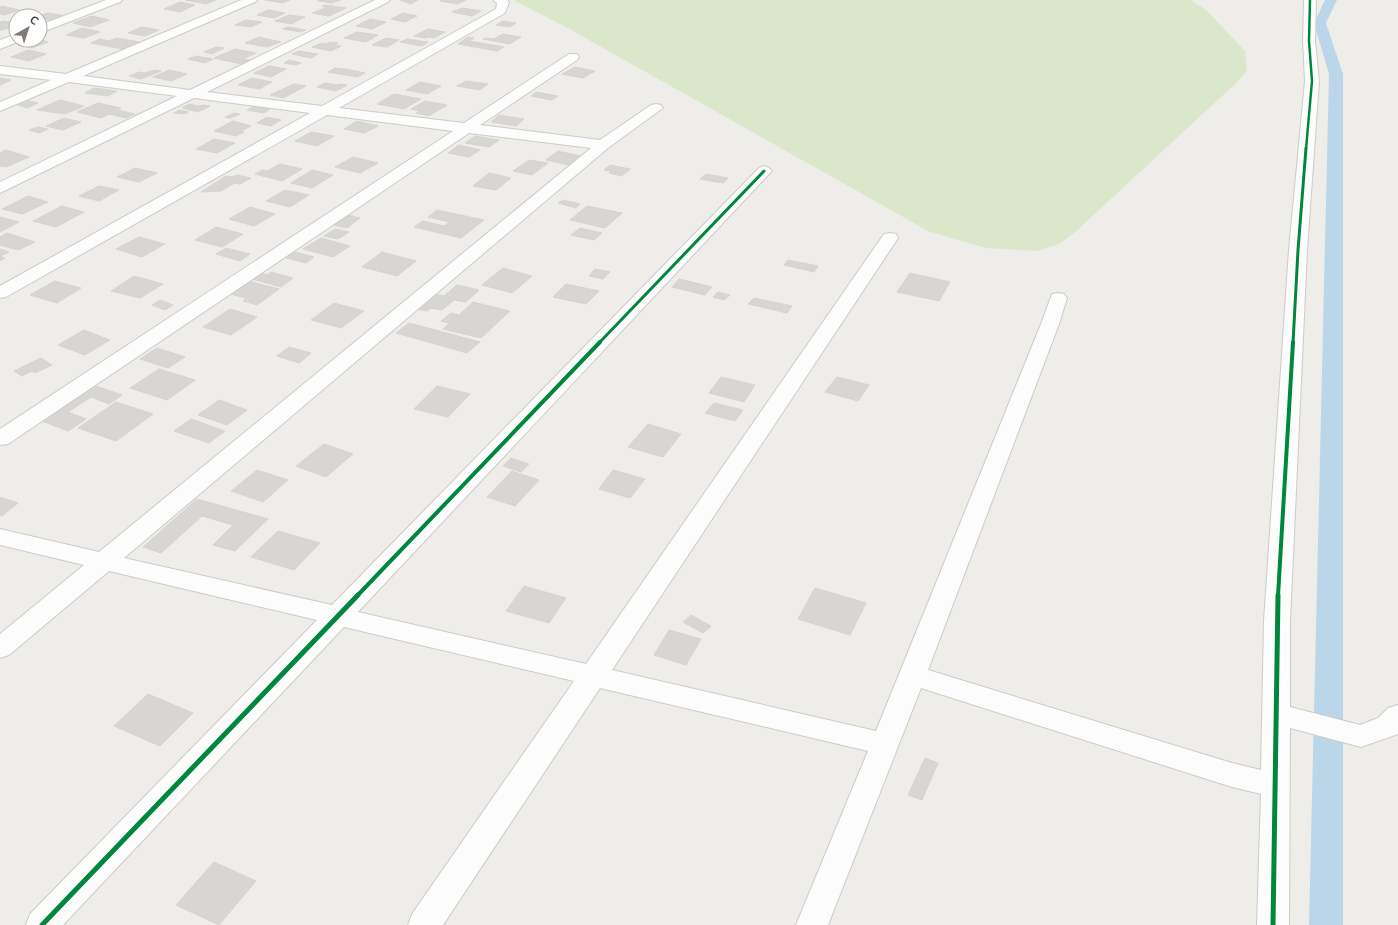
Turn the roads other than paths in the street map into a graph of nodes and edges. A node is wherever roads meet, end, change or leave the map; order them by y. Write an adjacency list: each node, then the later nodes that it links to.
1 (116, 0): 6 (street)
2 (250, 0): 9 (street)
3 (384, 0): 10 (street)
4 (499, 0): 13 (street)
5 (1310, 0): 28 (street)
6 (48, 26)
7 (573, 57): 14 (street)
8 (0, 70): 9 (street)
9 (68, 78): 10 (street); 11 (street)
10 (194, 93): 13 (street); 17 (street)
11 (0, 107)
12 (656, 108): 15 (street)
13 (326, 110): 14 (street); 19 (street)
14 (467, 127): 15 (street); 21 (street)
15 (603, 145): 23 (street)
16 (764, 171): 24 (street)
17 (0, 188)
18 (890, 238): 27 (street)
19 (0, 293)
20 (1058, 298): 26 (street)
21 (0, 439)
22 (0, 537): 23 (street)
23 (105, 561): 24 (street); 25 (street)
24 (338, 616): 27 (street); 32 (street)
25 (0, 648)
26 (912, 675): 30 (street); 31 (street)
27 (593, 676): 30 (street); 33 (street)
28 (1276, 713): 29 (street); 31 (street)
29 (1398, 716)
30 (885, 744): 34 (street)
31 (1276, 786): 35 (street)
32 (42, 925)
33 (424, 925)
34 (812, 925)
35 (1273, 925)

